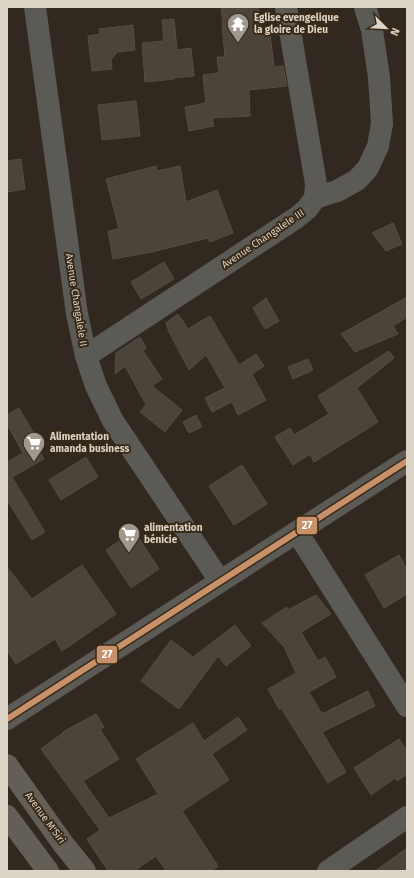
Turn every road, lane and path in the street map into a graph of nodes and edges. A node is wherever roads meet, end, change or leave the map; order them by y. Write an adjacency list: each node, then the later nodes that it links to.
1 (35, 7): 5 (street, Avenue Changalele II)
2 (286, 7): 4 (street)
3 (365, 7): 4 (street)
4 (315, 198): 5 (street, Avenue Changalele III)
5 (86, 356): 8 (street, Avenue Changalele II)
6 (407, 461): 7 (street)
7 (296, 532): 8 (street); 9 (street)
8 (220, 581): 10 (street)
9 (407, 706)
10 (7, 719)
11 (7, 765): 15 (highway, Avenue M'Siri)
12 (7, 816): 14 (highway)
13 (407, 818): 16 (street)
14 (48, 871)
15 (85, 871)
16 (328, 871)

